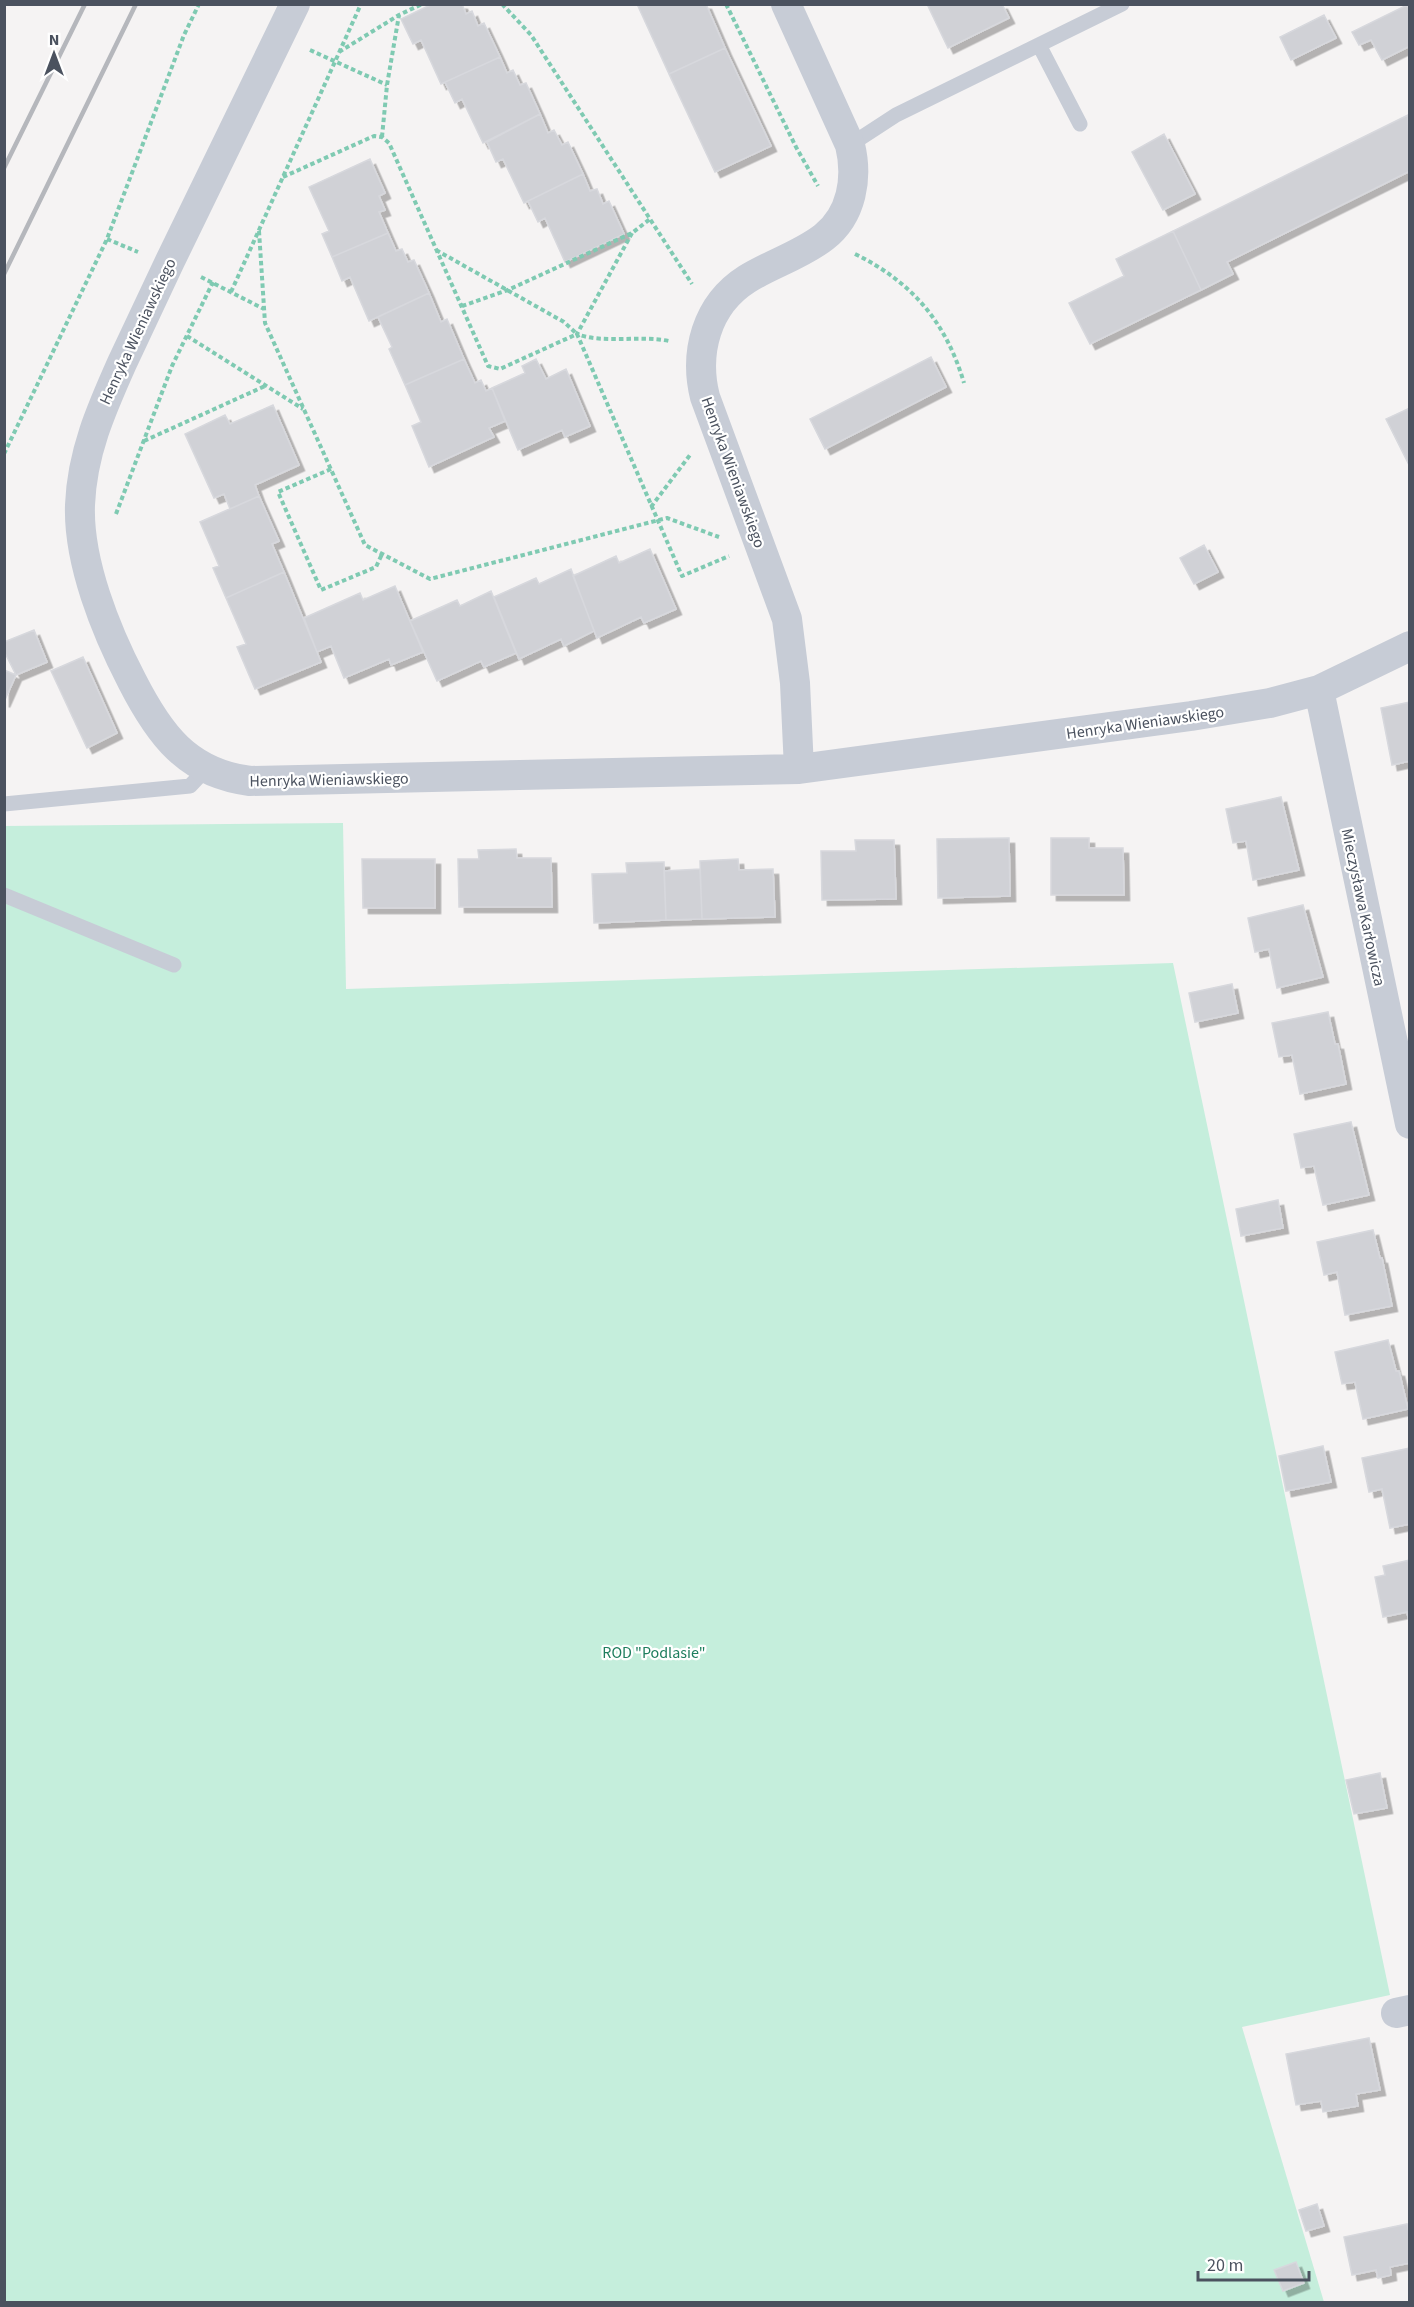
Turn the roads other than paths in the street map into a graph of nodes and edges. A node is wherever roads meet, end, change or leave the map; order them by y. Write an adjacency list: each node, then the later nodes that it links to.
1 (295, 4): 10 (street, Henryka Wieniawskiego)
2 (786, 4): 6 (street)
3 (1122, 4): 4 (lane)
4 (1039, 45): 5 (lane); 6 (lane)
5 (1080, 124)
6 (850, 145): 9 (street, Henryka Wieniawskiego)
7 (1410, 646): 8 (street, Henryka Wieniawskiego)
8 (1319, 690): 9 (street, Henryka Wieniawskiego); 14 (street, Mieczysława Karłowicza)
9 (800, 768): 10 (street, Henryka Wieniawskiego)
10 (206, 769): 11 (lane)
11 (4, 804)
12 (4, 895): 13 (lane)
13 (174, 965)
14 (1410, 1124)

